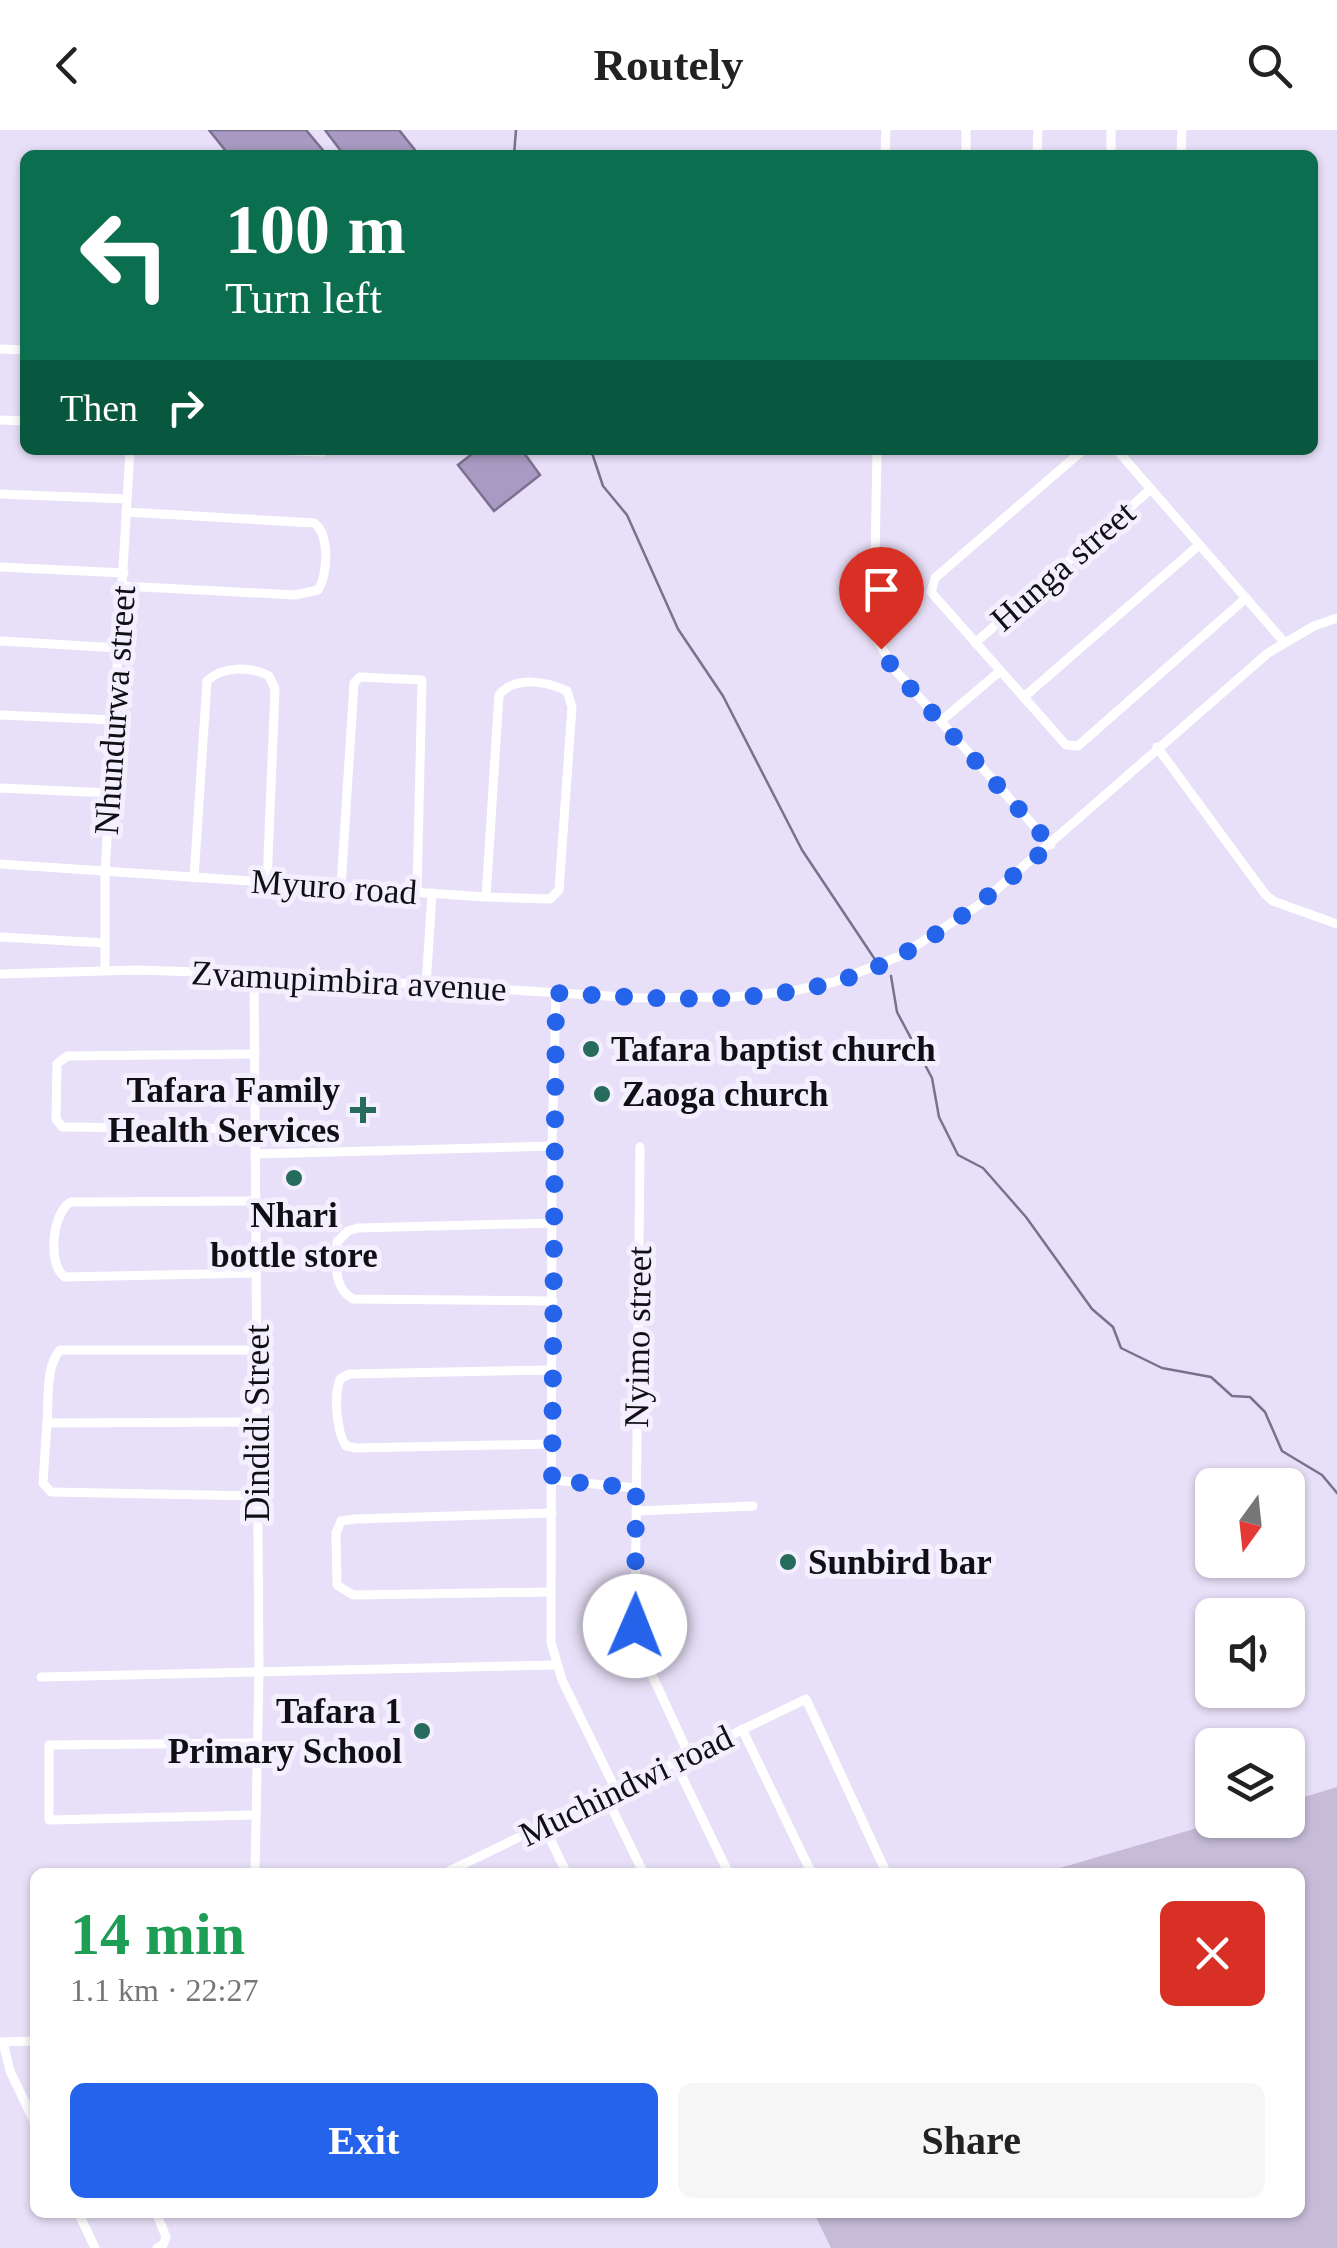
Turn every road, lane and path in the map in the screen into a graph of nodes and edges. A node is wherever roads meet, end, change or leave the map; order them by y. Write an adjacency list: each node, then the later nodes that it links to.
1 (130, 455): 7 (street, Nhundurwa street)
2 (876, 455): 23 (street)
3 (1077, 455): 17 (street)
4 (1121, 455): 5 (street)
5 (1151, 489): 9 (street); 17 (street, Hunga street)
6 (0, 494): 7 (street)
7 (127, 499): 8 (street, Nhundurwa street)
8 (126, 512): 11 (street, Nhundurwa street); 12 (street)
9 (1199, 545): 13 (street); 20 (street)
10 (0, 567): 11 (street)
11 (124, 573): 12 (street, Nhundurwa street)
12 (123, 586): 18 (street, Nhundurwa street)
13 (1246, 598): 16 (street); 20 (street)
14 (1337, 618): 16 (street, Zvamupimbira avenue)
15 (0, 641): 18 (street)
16 (1284, 642): 24 (street, Zvamupimbira avenue)
17 (975, 643): 19 (street)
18 (120, 648): 22 (street, Nhundurwa street)
19 (999, 672): 20 (street); 23 (street)
20 (1024, 698)
21 (0, 715): 22 (street)
22 (115, 720): 26 (street, Nhundurwa street)
23 (941, 721): 27 (street)
24 (1157, 747): 27 (street, Zvamupimbira avenue); 36 (street)
25 (0, 788): 26 (street)
26 (110, 793): 29 (street, Nhundurwa street)
27 (1051, 845): 43 (street, Zvamupimbira avenue)
28 (0, 864): 29 (street, Myuro road)
29 (105, 873): 30 (street, Myuro road); 38 (street, Nhundurwa street)
30 (194, 878): 31 (street, Myuro road); 31 (street)
31 (267, 883): 32 (street, Myuro road)
32 (341, 888): 33 (street, Myuro road); 33 (street)
33 (417, 892): 34 (street, Myuro road)
34 (432, 894): 35 (street, Myuro road); 42 (street)
35 (486, 897): 35 (street, Myuro road)
36 (1337, 924)
37 (0, 938): 38 (street)
38 (105, 943): 39 (street, Nhundurwa street)
39 (105, 970): 40 (street, Zvamupimbira avenue); 41 (street, Zvamupimbira avenue)
40 (0, 974)
41 (254, 974): 42 (street, Zvamupimbira avenue); 44 (street, Dindidi Street)
42 (426, 985): 43 (street, Zvamupimbira avenue)
43 (556, 993): 46 (street)
44 (255, 1054): 45 (street, Dindidi Street); 45 (street)
45 (255, 1129): 48 (street, Dindidi Street)
46 (552, 1146): 48 (street); 50 (street)
47 (640, 1146): 59 (street, Nyimo street)
48 (256, 1154): 49 (street, Dindidi Street)
49 (255, 1201): 51 (street, Dindidi Street); 51 (street)
50 (552, 1223): 52 (street); 52 (street)
51 (256, 1273): 53 (street, Dindidi Street)
52 (552, 1301): 54 (street)
53 (257, 1350): 55 (street, Dindidi Street); 56 (street)
54 (552, 1370): 57 (street); 57 (street)
55 (257, 1422): 56 (street); 60 (street, Dindidi Street)
56 (47, 1423): 60 (street)
57 (552, 1444): 58 (street)
58 (552, 1480): 59 (street); 63 (street)
59 (636, 1488): 62 (street, Nyimo street)
60 (258, 1496): 66 (street, Dindidi Street)
61 (753, 1506): 62 (street)
62 (638, 1511): 70 (street, Nyimo street)
63 (552, 1513): 64 (street); 64 (street)
64 (550, 1592): 65 (street)
65 (556, 1665): 66 (street); 72 (street)
66 (259, 1670): 67 (street); 69 (street, Dindidi Street)
67 (40, 1677)
68 (742, 1729): 70 (street, Muchindwi road); 82 (street); 83 (street, Muchindwi road)
69 (257, 1744): 73 (street, Dindidi Street); 73 (street)
70 (689, 1755): 71 (street, Muchindwi road)
71 (675, 1762): 72 (street, Muchindwi road); 81 (street)
72 (611, 1793): 74 (street, Muchindwi road); 80 (street)
73 (256, 1816): 76 (street, Dindidi Street)
74 (544, 1826): 75 (street, Muchindwi road); 79 (street)
75 (476, 1860): 77 (street, Muchindwi road); 78 (street)
76 (255, 1868)
77 (456, 1868)
78 (480, 1868)
79 (564, 1868)
80 (641, 1868)
81 (726, 1868)
82 (810, 1868)
83 (884, 1868)
84 (30, 2041): 85 (street)
85 (2, 2042): 86 (street)
86 (30, 2113)
87 (81, 2218): 89 (street)
88 (158, 2218): 90 (street)
89 (95, 2248)
90 (157, 2248)

